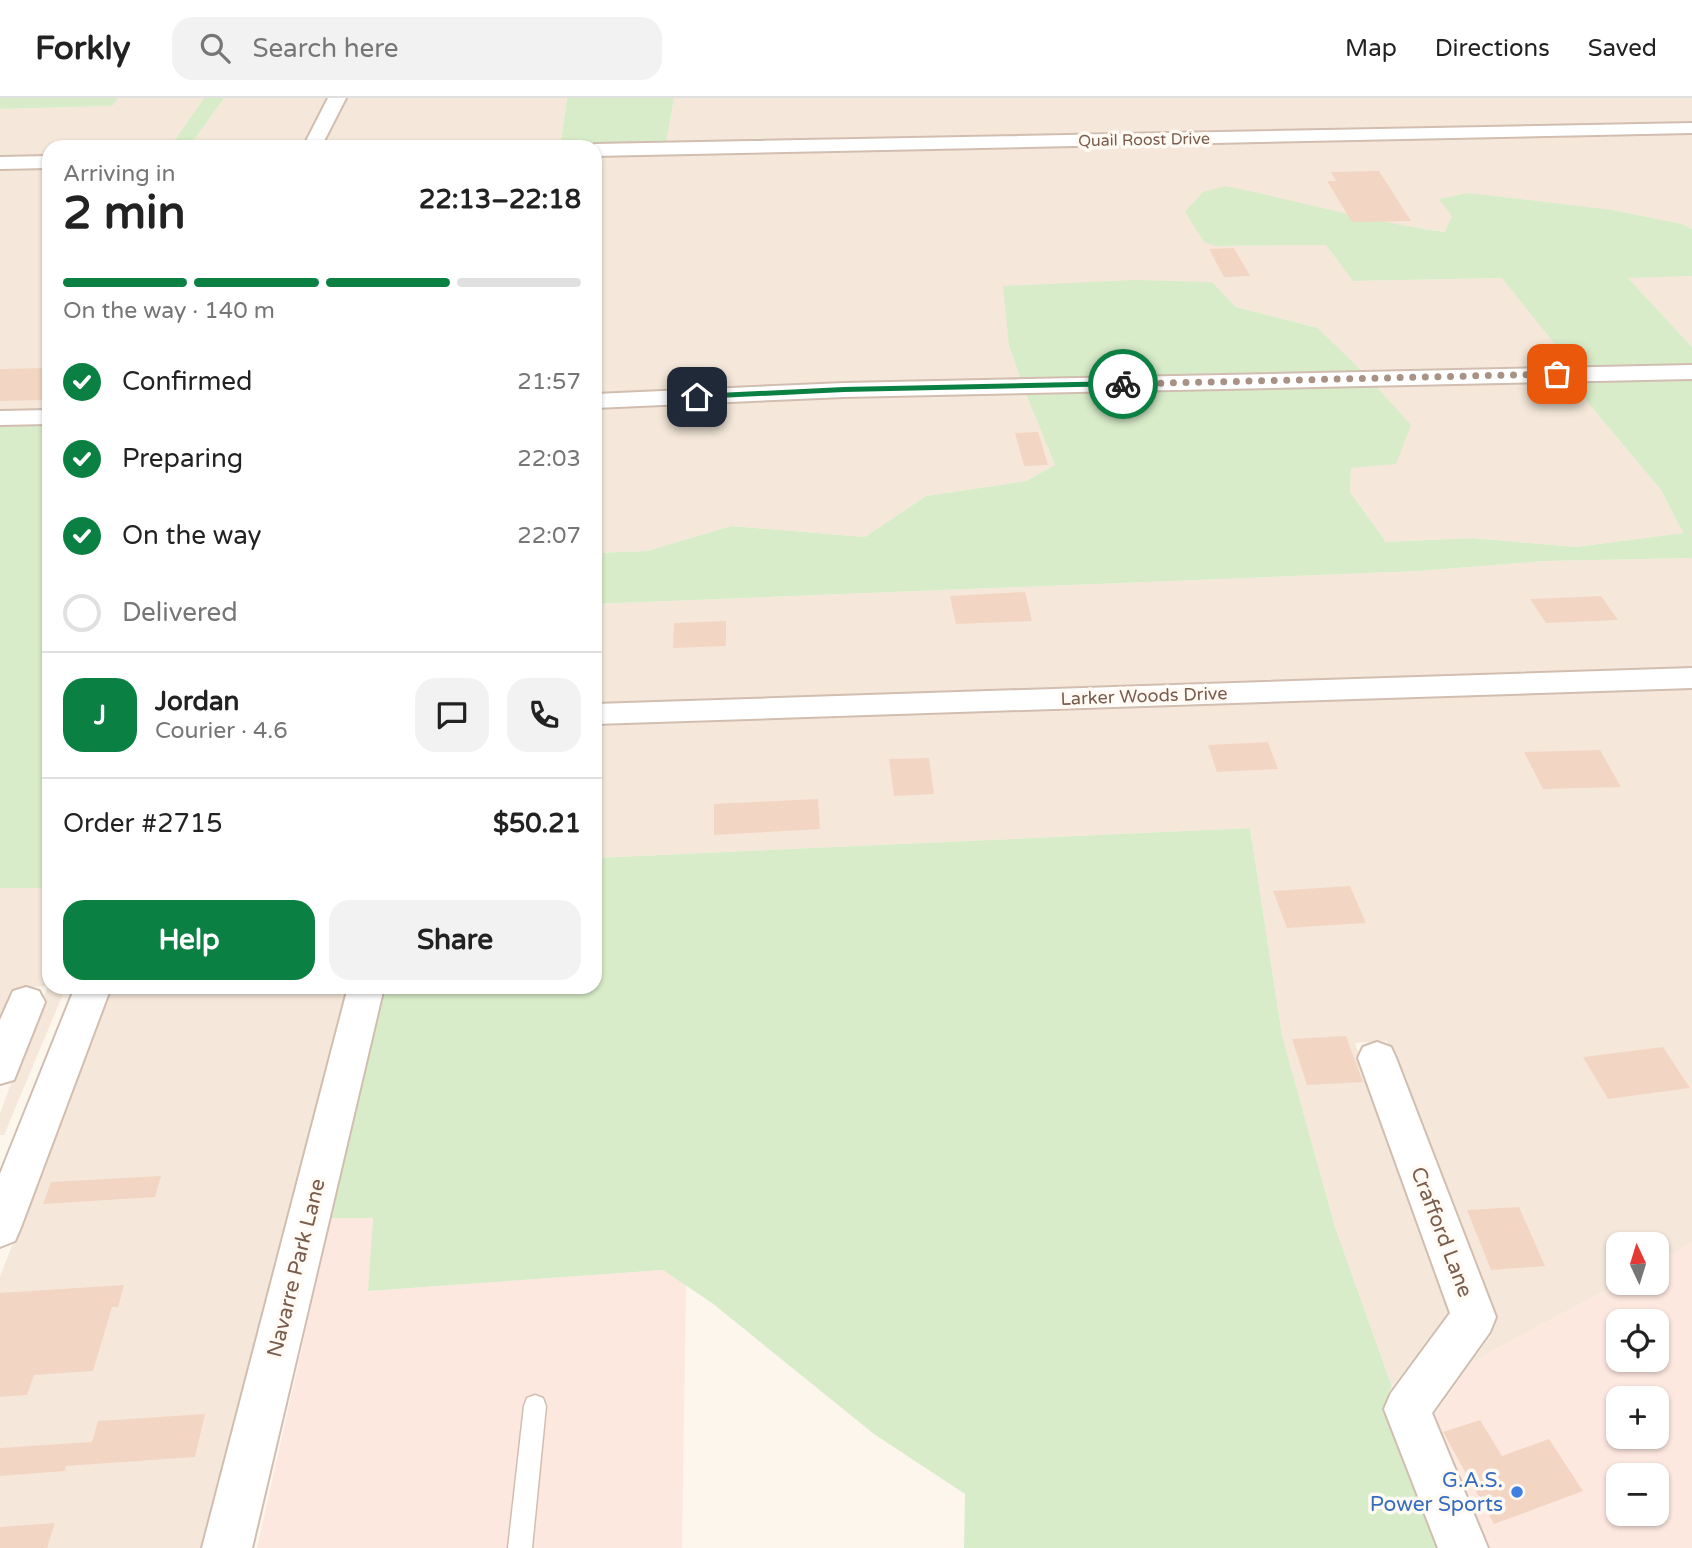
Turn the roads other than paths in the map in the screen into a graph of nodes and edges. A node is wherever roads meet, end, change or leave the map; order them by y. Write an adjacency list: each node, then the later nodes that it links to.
1 (337, 98): 3 (street)
2 (1692, 128): 4 (street, Quail Roost Drive)
3 (316, 140)
4 (602, 150)
5 (42, 162): 6 (street)
6 (0, 163)
7 (1692, 372): 8 (street)
8 (602, 401)
9 (42, 417): 10 (street)
10 (0, 418)
11 (1692, 678): 12 (street, Larker Woods Drive)
12 (602, 714)
13 (90, 994): 18 (street)
14 (364, 994): 20 (street, Navarre Park Lane)
15 (26, 1002): 17 (street)
16 (1377, 1058): 22 (street, Crafford Lane)
17 (0, 1068)
18 (0, 1227)
19 (535, 1406): 21 (lane)
20 (227, 1548)
21 (520, 1548)
22 (1463, 1548)

